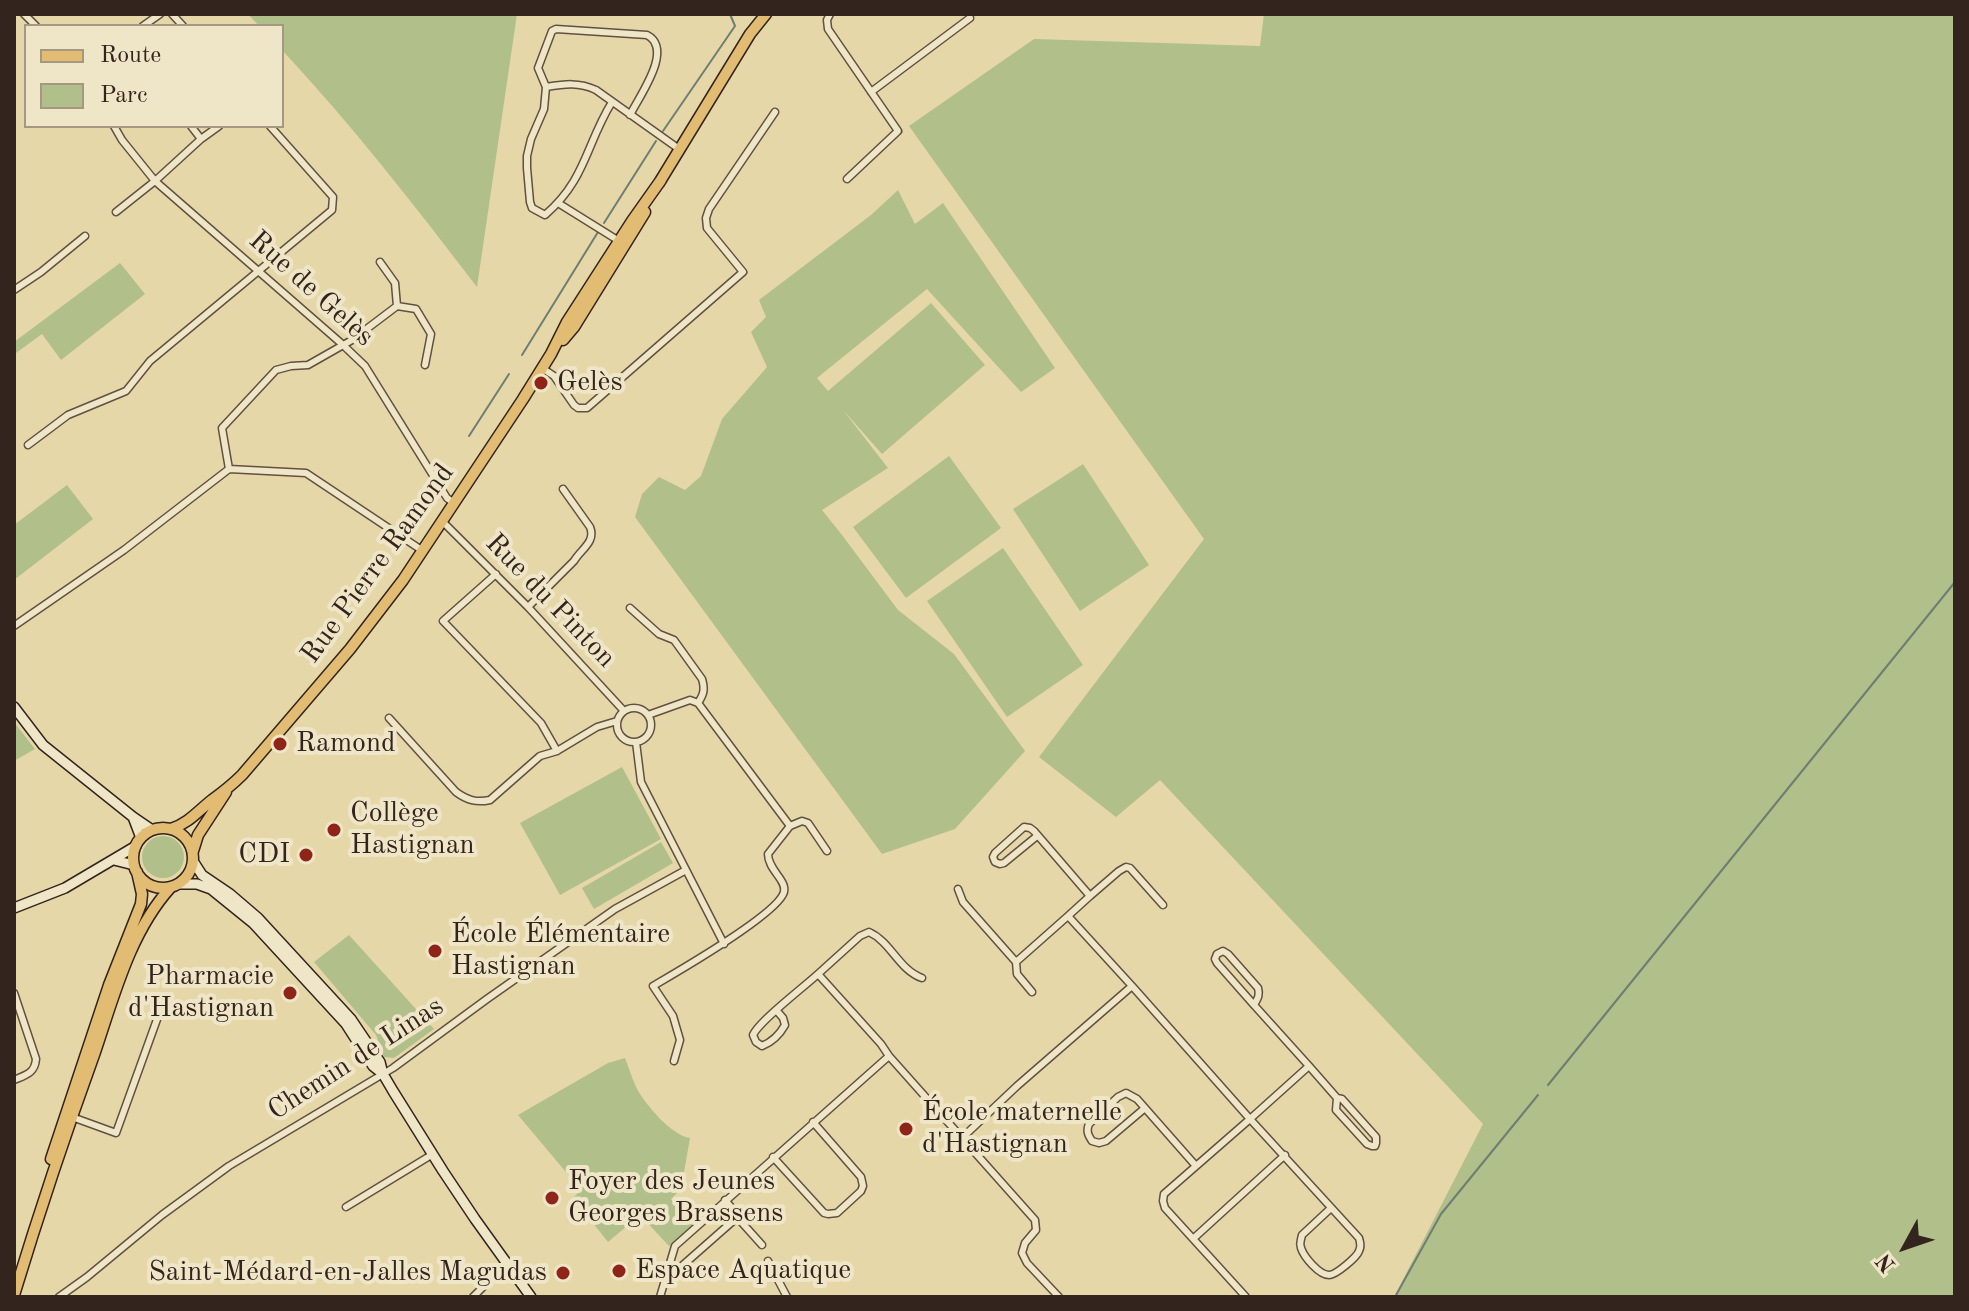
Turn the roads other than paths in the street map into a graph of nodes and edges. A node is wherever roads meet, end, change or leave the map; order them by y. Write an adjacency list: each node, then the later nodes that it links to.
1 (766, 14): 14 (main road, Rue Pierre Ramond)
2 (830, 14): 5 (street)
3 (970, 18): 5 (street)
4 (546, 87): 6 (street); 8 (street); 18 (street)
5 (871, 92): 15 (street)
6 (612, 102): 8 (street); 18 (street)
7 (775, 112): 29 (street)
8 (630, 115): 14 (street)
9 (115, 128): 17 (street, Rue de Gelès)
10 (193, 128): 13 (street)
11 (216, 128): 13 (street)
12 (272, 128): 23 (street)
13 (201, 139): 17 (street)
14 (679, 149): 16 (main road, Rue Pierre Ramond)
15 (847, 179)
16 (661, 180): 21 (main road, Rue Pierre Ramond); 27 (main road, Rue Pierre Ramond)
17 (155, 181): 19 (street); 23 (street, Rue de Gelès)
18 (558, 203): 21 (street)
19 (116, 212)
20 (85, 236): 24 (street)
21 (619, 241): 27 (main road, Rue Pierre Ramond)
22 (380, 262): 25 (street)
23 (258, 270): 26 (street, Rue de Gelès); 30 (street)
24 (14, 290)
25 (397, 306): 26 (street); 28 (street)
26 (342, 344): 31 (street); 33 (street, Rue de Gelès)
27 (551, 354): 29 (main road, Rue Pierre Ramond)
28 (425, 365)
29 (542, 368): 33 (main road, Rue Pierre Ramond)
30 (28, 445)
31 (229, 469): 35 (street); 39 (street)
32 (563, 489): 37 (street)
33 (455, 504): 34 (main road, Rue Pierre Ramond)
34 (443, 522): 35 (main road, Rue Pierre Ramond); 36 (street, Rue du Pinton)
35 (423, 551): 48 (main road, Rue Pierre Ramond)
36 (496, 574): 37 (street, Rue du Pinton); 47 (street)
37 (528, 607): 42 (street, Rue du Pinton)
38 (630, 608): 40 (street)
39 (14, 626)
40 (698, 703): 43 (street); 50 (street)
41 (14, 707): 49 (street)
42 (624, 711): 43 (street); 45 (street)
43 (648, 715): 46 (street)
44 (389, 718): 47 (street)
45 (617, 721): 46 (street); 47 (street)
46 (636, 742): 59 (street)
47 (557, 751)
48 (227, 790): 51 (main road, Rue Pierre Ramond); 56 (main road, Rue Pierre Ramond)
49 (133, 817): 52 (street); 54 (street)
50 (790, 826): 55 (street); 66 (street)
51 (171, 829): 52 (main road); 56 (main road)
52 (152, 830): 54 (main road)
53 (1037, 836): 53 (street); 62 (street)
54 (138, 842): 57 (street); 58 (main road)
55 (827, 851)
56 (193, 857): 60 (main road); 79 (street)
57 (114, 860): 58 (street); 64 (street)
58 (136, 869): 60 (main road); 81 (main road)
59 (686, 870): 66 (street); 79 (street, Chemin de Linas)
60 (174, 886): 79 (street); 84 (main road)
61 (958, 889): 67 (street)
62 (1090, 896): 63 (street); 65 (street)
63 (1163, 905)
64 (14, 908)
65 (1068, 916): 67 (street); 70 (street)
66 (724, 944): 77 (street)
67 (1016, 962): 71 (street)
68 (818, 974): 69 (street); 75 (street); 76 (street)
69 (922, 978)
70 (1132, 986): 85 (street); 87 (street)
71 (1032, 992)
72 (14, 993): 80 (street)
73 (164, 1000): 84 (street)
74 (1254, 1005): 74 (street); 78 (street)
75 (777, 1011): 75 (street)
76 (889, 1056): 86 (street); 87 (street)
77 (674, 1061)
78 (1309, 1066): 82 (street); 85 (street)
79 (383, 1074): 88 (street); 103 (street, Chemin de Linas)
80 (14, 1080)
81 (70, 1098): 84 (street); 100 (main road)
82 (1337, 1098): 82 (street)
83 (1145, 1108): 83 (street); 91 (street)
84 (72, 1118): 102 (main road)
85 (1250, 1119): 89 (street); 91 (street)
86 (813, 1122): 90 (street); 90 (street)
87 (962, 1138): 108 (street)
88 (433, 1154): 93 (street); 99 (street)
89 (1285, 1155): 94 (street); 96 (street)
90 (773, 1157): 92 (street)
91 (1196, 1166): 96 (street)
92 (725, 1200): 95 (street); 101 (street)
93 (346, 1207)
94 (1331, 1208): 94 (street)
95 (736, 1216): 97 (street); 101 (street)
96 (1194, 1238): 109 (street)
97 (762, 1245)
98 (768, 1261): 107 (street)
99 (507, 1263): 104 (street); 105 (street)
100 (14, 1271)
101 (666, 1280): 106 (street)
102 (14, 1295)
103 (59, 1297)
104 (473, 1297)
105 (531, 1297)
106 (660, 1297)
107 (787, 1297)
108 (1059, 1297)
109 (1246, 1297)

